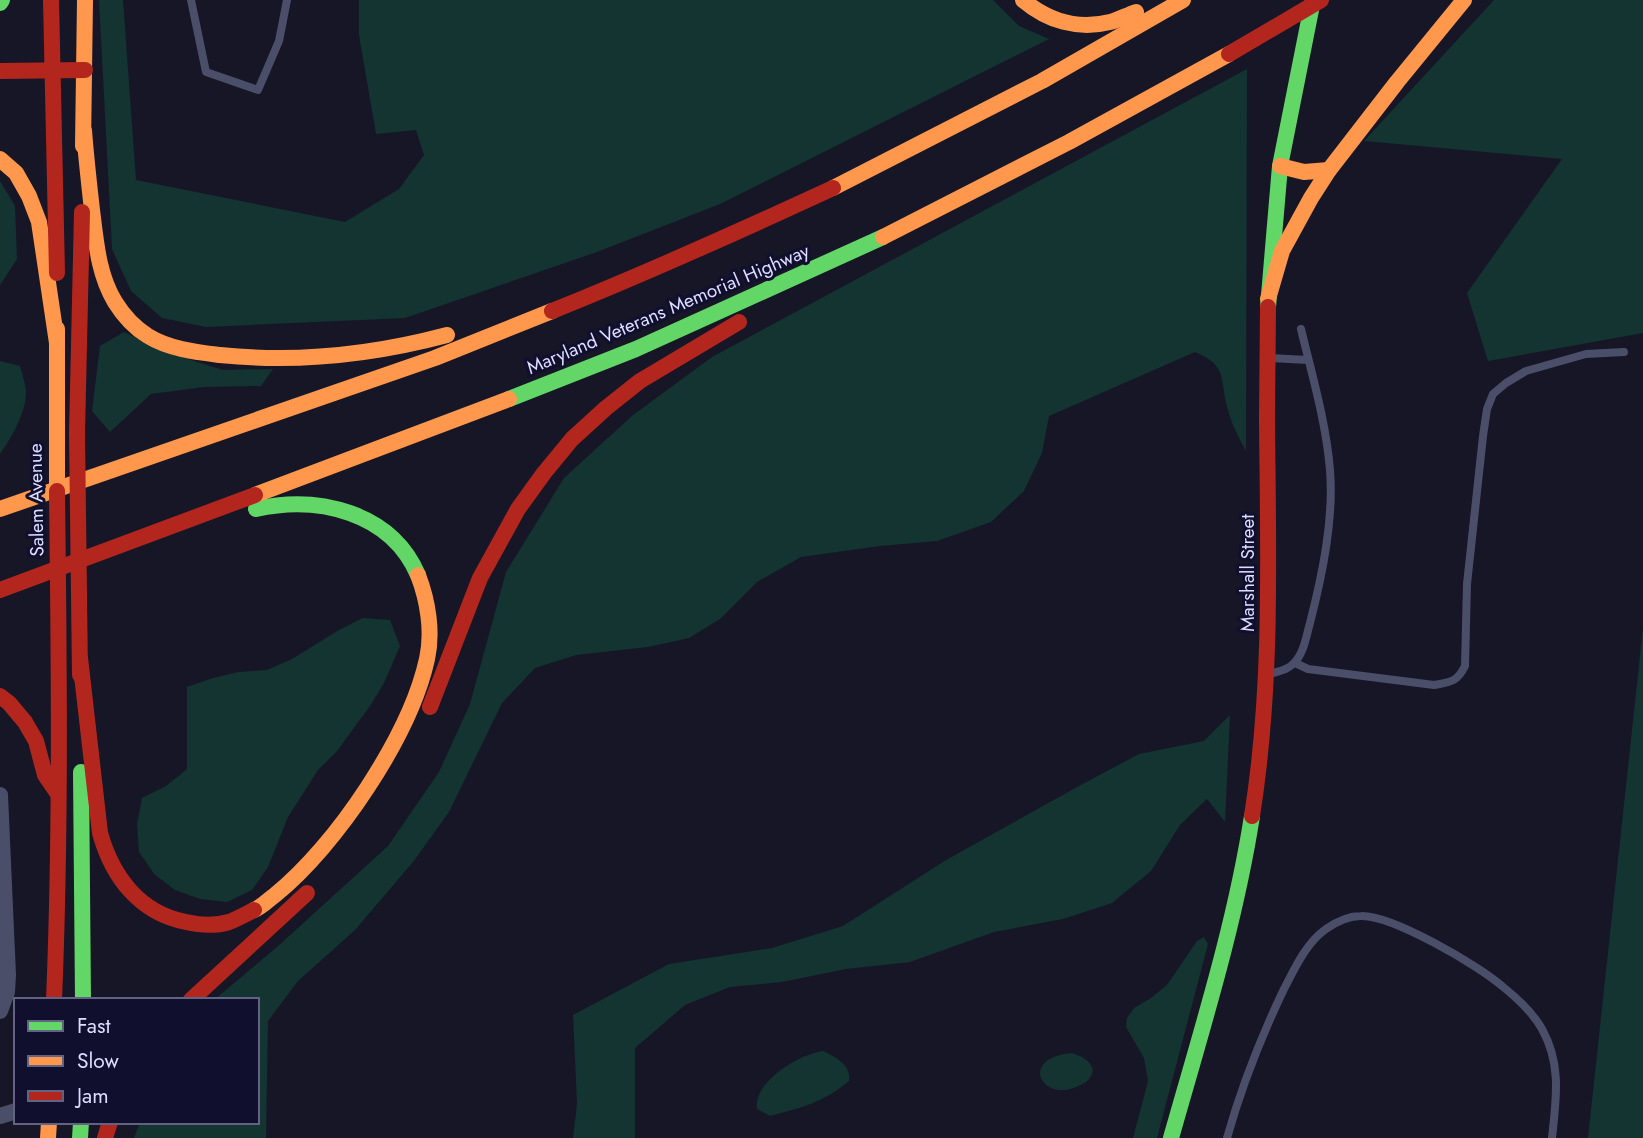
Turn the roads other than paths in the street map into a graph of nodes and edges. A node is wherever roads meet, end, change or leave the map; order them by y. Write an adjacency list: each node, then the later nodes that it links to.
1 (51, 0): 11 (main road, Salem Avenue)
2 (85, 0): 12 (main road)
3 (191, 0): 4 (lane)
4 (287, 0)
5 (1023, 0): 6 (main road)
6 (1165, 0)
7 (1183, 0): 19 (main road)
8 (1312, 0): 16 (main road, Marshall Street)
9 (1321, 0): 18 (main road, Maryland Veterans Memorial Highway)
10 (1464, 0): 17 (main road)
11 (53, 69): 12 (main road); 13 (main road); 22 (main road, Salem Avenue)
12 (85, 70): 14 (main road)
13 (0, 71)
14 (83, 130): 19 (main road); 29 (main road)
15 (0, 159): 22 (main road)
16 (1280, 166): 17 (main road); 20 (main road, Marshall Street)
17 (1329, 170): 20 (main road)
18 (879, 239): 27 (main road, Maryland Veterans Memorial Highway); 33 (main road)
19 (615, 286): 26 (main road)
20 (1268, 299): 24 (main road, Marshall Street)
21 (1301, 329): 25 (lane)
22 (57, 343): 34 (main road, Salem Avenue)
23 (1624, 352): 30 (lane)
24 (1267, 358): 25 (lane); 31 (main road, Marshall Street)
25 (1308, 360): 30 (lane)
26 (0, 506)
27 (104, 552): 28 (main road, Maryland Veterans Memorial Highway); 29 (main road)
28 (0, 590)
29 (80, 659): 39 (main road)
30 (1295, 663): 31 (lane)
31 (1267, 674): 42 (main road, Marshall Street)
32 (0, 696): 34 (main road)
33 (426, 717)
34 (58, 794): 38 (main road, Salem Avenue)
35 (0, 795): 37 (street)
36 (314, 886): 40 (main road)
37 (4, 976): 41 (street)
38 (54, 998)
39 (83, 998)
40 (193, 998)
41 (0, 1011)
42 (1171, 1138)
43 (1227, 1138): 44 (lane)
44 (1552, 1138)

